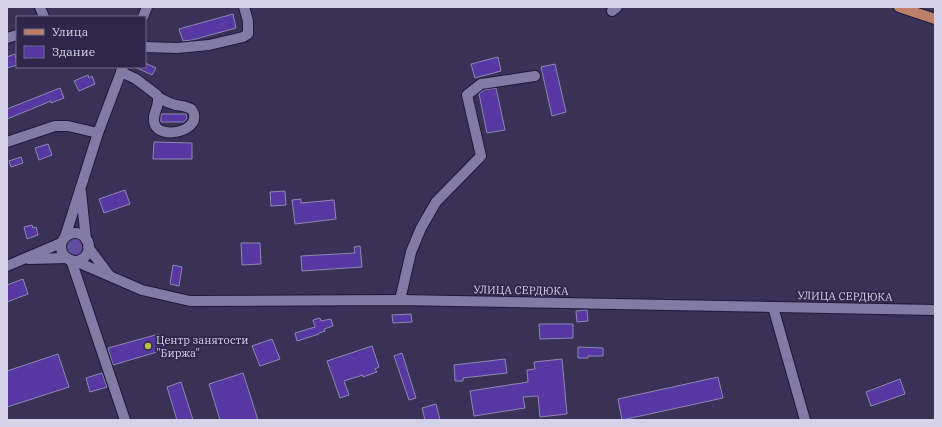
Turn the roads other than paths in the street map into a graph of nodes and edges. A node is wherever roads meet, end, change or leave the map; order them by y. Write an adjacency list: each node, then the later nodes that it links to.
1 (148, 7): 4 (street)
2 (244, 7): 6 (street)
3 (899, 7): 5 (main road)
4 (144, 16)
5 (935, 19)
6 (146, 47)
7 (122, 69): 9 (street); 10 (street)
8 (535, 76): 19 (street)
9 (159, 98)
10 (98, 133): 11 (street); 12 (street)
11 (7, 142)
12 (80, 187): 13 (street); 14 (street)
13 (63, 240): 14 (street); 15 (street); 16 (street)
14 (88, 243): 16 (street); 18 (street)
15 (25, 259): 16 (street); 17 (street)
16 (71, 260): 18 (street, УЛИЦА СЕРДЮКА); 22 (street)
17 (7, 266)
18 (110, 276): 19 (street, УЛИЦА СЕРДЮКА)
19 (400, 300): 20 (street, УЛИЦА СЕРДЮКА)
20 (773, 307): 21 (street, УЛИЦА СЕРДЮКА); 23 (street)
21 (935, 310)
22 (125, 420)
23 (805, 420)

